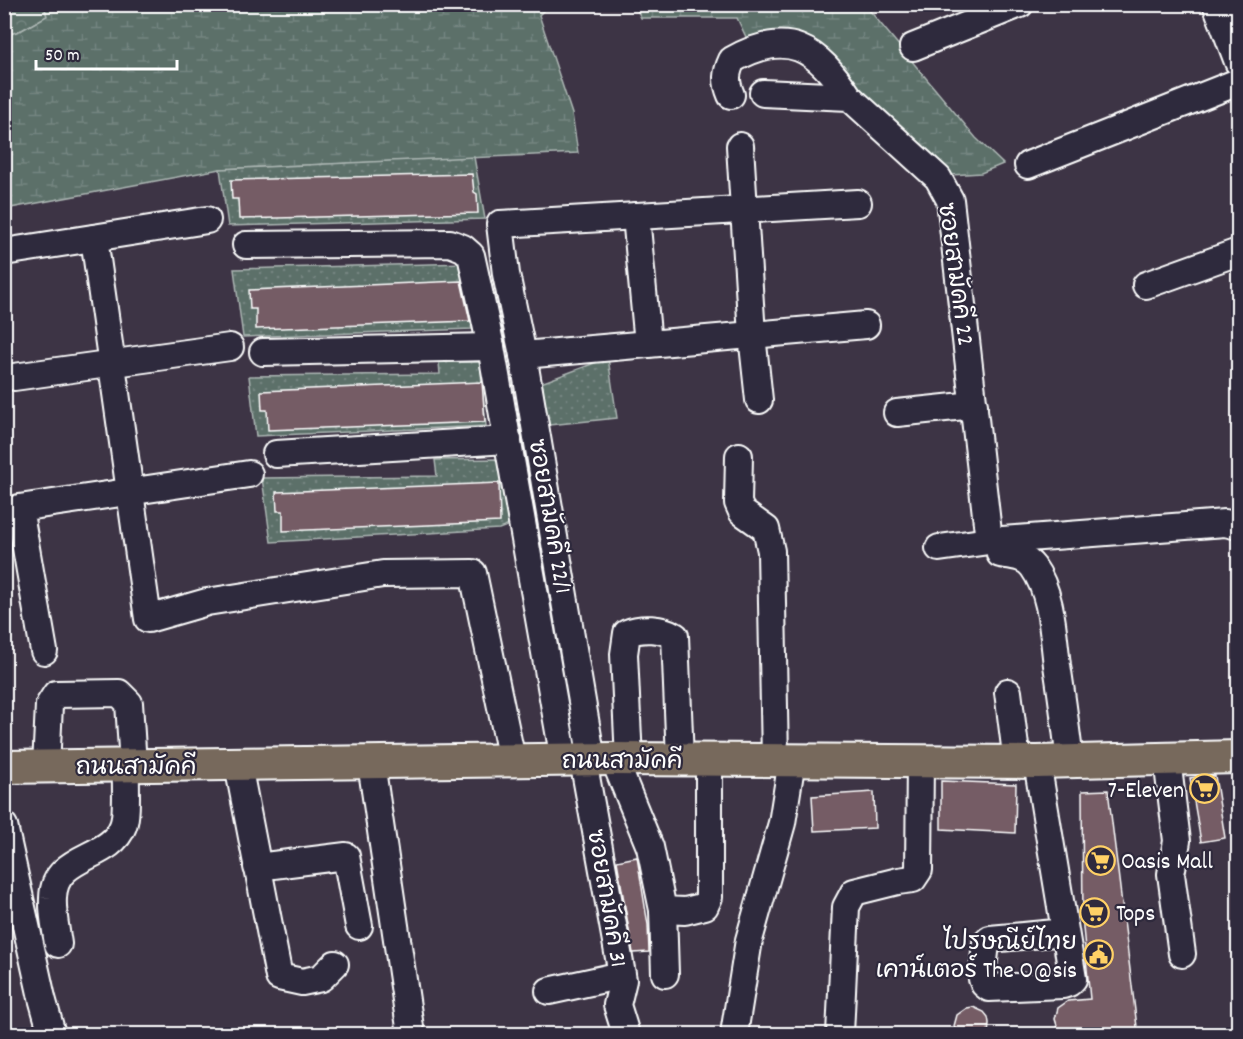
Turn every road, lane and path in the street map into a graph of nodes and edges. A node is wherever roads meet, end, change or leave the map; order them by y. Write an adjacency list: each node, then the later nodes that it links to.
1 (1020, 4): 3 (street)
2 (1216, 4): 4 (street)
3 (913, 47)
4 (1239, 62)
5 (1239, 82): 10 (street)
6 (763, 93): 8 (street)
7 (730, 95): 8 (street, ซอยสามัคคี 22)
8 (849, 97): 30 (street, ซอยสามัคคี 22)
9 (740, 146): 12 (street)
10 (1028, 165)
11 (858, 203): 12 (street)
12 (743, 210): 13 (street); 21 (street)
13 (636, 216): 22 (street); 26 (street, ซอยสามัคคี 22/1)
14 (207, 220): 15 (street)
15 (94, 238): 17 (street); 27 (street)
16 (246, 245): 24 (street)
17 (4, 252)
18 (1239, 252): 19 (street)
19 (1146, 285)
20 (866, 325): 21 (street)
21 (752, 335): 22 (street); 29 (street)
22 (648, 344): 26 (street)
23 (230, 347): 27 (street)
24 (491, 347): 25 (street); 32 (street)
25 (263, 352)
26 (523, 355): 45 (street, ซอยสามัคคี 22/1)
27 (112, 363): 28 (street); 36 (street)
28 (14, 377)
29 (759, 399)
30 (974, 405): 31 (street); 39 (street, ซอยสามัคคี 22)
31 (897, 413)
32 (507, 440): 33 (street); 45 (street)
33 (276, 454)
34 (739, 456): 47 (street)
35 (249, 474): 36 (street)
36 (130, 491): 40 (street); 44 (street)
37 (1239, 526): 39 (street)
38 (939, 548): 39 (street)
39 (994, 548): 49 (street)
40 (44, 651)
41 (1008, 692): 50 (street)
42 (1239, 757): 43 (main road, ถนนสามัคคี)
43 (1167, 759): 49 (main road, ถนนสามัคคี); 62 (street)
44 (512, 760): 45 (main road, ถนนสามัคคี); 51 (main road, ถนนสามัคคี)
45 (596, 760): 46 (main road, ถนนสามัคคี); 46 (street); 58 (street); 65 (street, ซอยสามัคคี 31)
46 (694, 760): 47 (main road, ถนนสามัคคี); 58 (street)
47 (783, 760): 48 (main road, ถนนสามัคคี); 70 (street)
48 (920, 760): 50 (main road, ถนนสามัคคี); 71 (street)
49 (1070, 761): 50 (main road, ถนนสามัคคี)
50 (1027, 762): 60 (street)
51 (371, 763): 53 (main road, ถนนสามัคคี); 68 (street)
52 (130, 765): 53 (main road, ถนนสามัคคี); 54 (main road, ถนนสามัคคี); 54 (street); 61 (street)
53 (238, 765): 57 (street)
54 (46, 766): 55 (main road, ถนนสามัคคี)
55 (4, 767)
56 (4, 826): 67 (street)
57 (258, 867): 59 (street); 63 (street)
58 (663, 910): 64 (street)
59 (359, 926)
60 (1065, 932)
61 (58, 944)
62 (1182, 954)
63 (335, 964)
64 (665, 974)
65 (622, 975): 66 (street); 69 (street, ซอยสามัคคี 31)
66 (549, 991)
67 (52, 1035)
68 (411, 1035)
69 (626, 1035)
70 (734, 1035)
71 (840, 1035)

